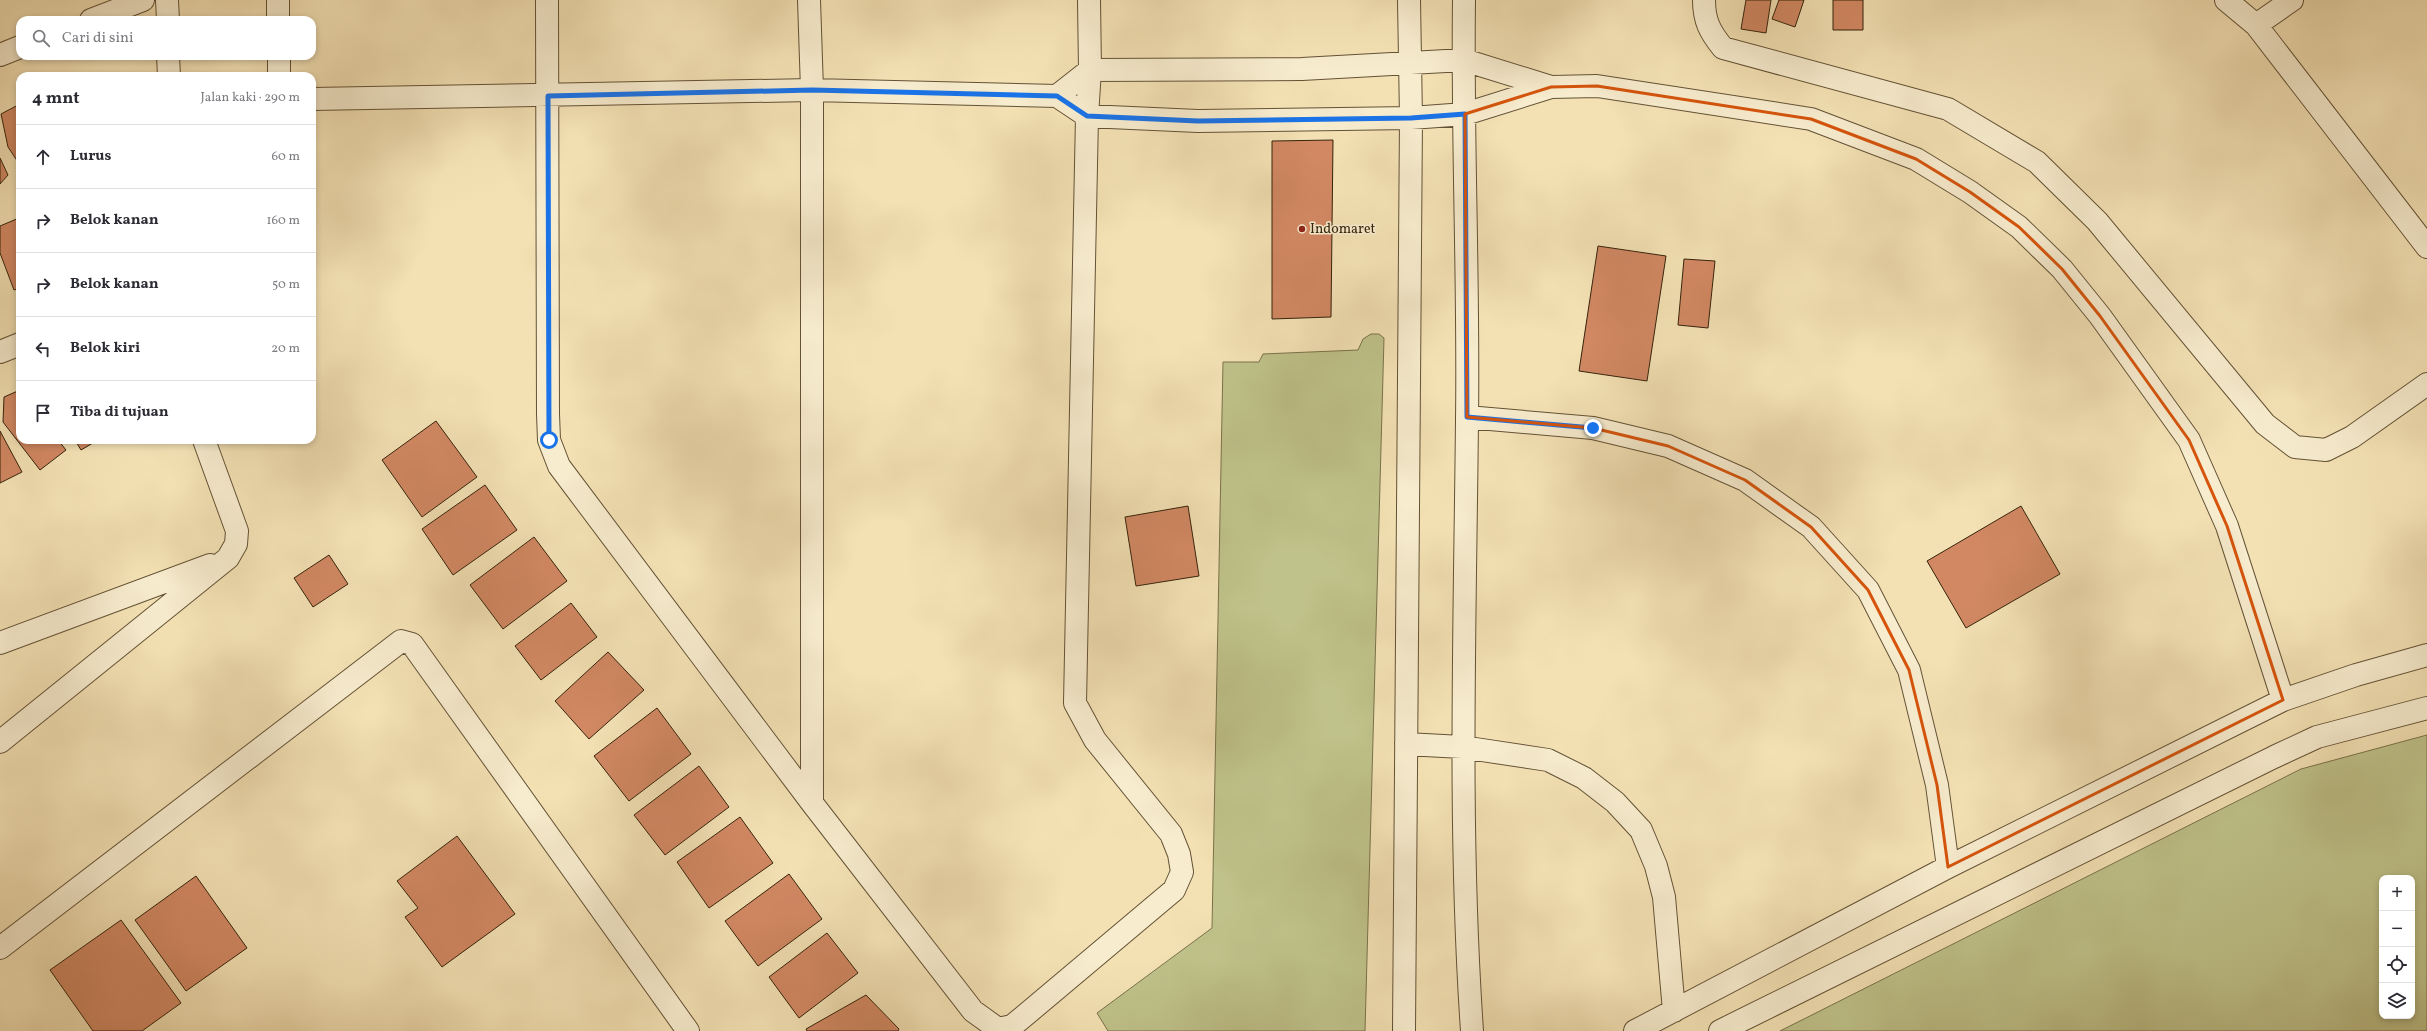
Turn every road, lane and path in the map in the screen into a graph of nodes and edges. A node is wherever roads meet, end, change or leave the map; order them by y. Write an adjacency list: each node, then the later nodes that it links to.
1 (143, 0): 12 (street)
2 (168, 0): 13 (street)
3 (278, 0): 14 (street)
4 (547, 0): 27 (street)
5 (810, 0): 26 (street)
6 (1089, 0): 22 (street)
7 (1409, 0): 21 (street)
8 (1464, 0): 20 (street)
9 (1704, 0): 36 (street)
10 (2226, 0): 15 (street)
11 (2292, 0): 15 (street)
12 (101, 16)
13 (168, 16)
14 (278, 16)
15 (2256, 25): 33 (street)
16 (16, 49): 17 (street)
17 (0, 55)
18 (168, 60): 23 (street)
19 (279, 60): 24 (street)
20 (1464, 60): 21 (street); 25 (street); 30 (street)
21 (1410, 63): 22 (street); 32 (street)
22 (1090, 70): 28 (street); 31 (street)
23 (169, 72)
24 (279, 72)
25 (1551, 87): 30 (street); 42 (street)
26 (812, 90): 27 (street); 28 (street); 47 (street)
27 (548, 96): 29 (street); 47 (street)
28 (1057, 96): 31 (street)
29 (316, 99)
30 (1465, 114): 32 (street); 37 (street)
31 (1087, 116): 32 (street); 47 (street)
32 (1411, 118): 45 (street)
33 (2427, 247)
34 (16, 346): 35 (street)
35 (0, 352)
36 (2427, 384)
37 (1467, 417): 46 (street); 48 (street)
38 (205, 444): 39 (street)
39 (228, 558): 40 (street); 44 (street)
40 (0, 643)
41 (2427, 655): 42 (street)
42 (2283, 700): 48 (street)
43 (2427, 708): 55 (street)
44 (0, 742)
45 (1406, 744): 46 (street); 52 (street)
46 (1462, 747): 50 (street); 53 (street)
47 (812, 803)
48 (1948, 867): 50 (street)
49 (0, 948): 51 (street)
50 (1674, 1011): 54 (street)
51 (688, 1031)
52 (1404, 1031)
53 (1472, 1031)
54 (1635, 1031)
55 (1720, 1031)

